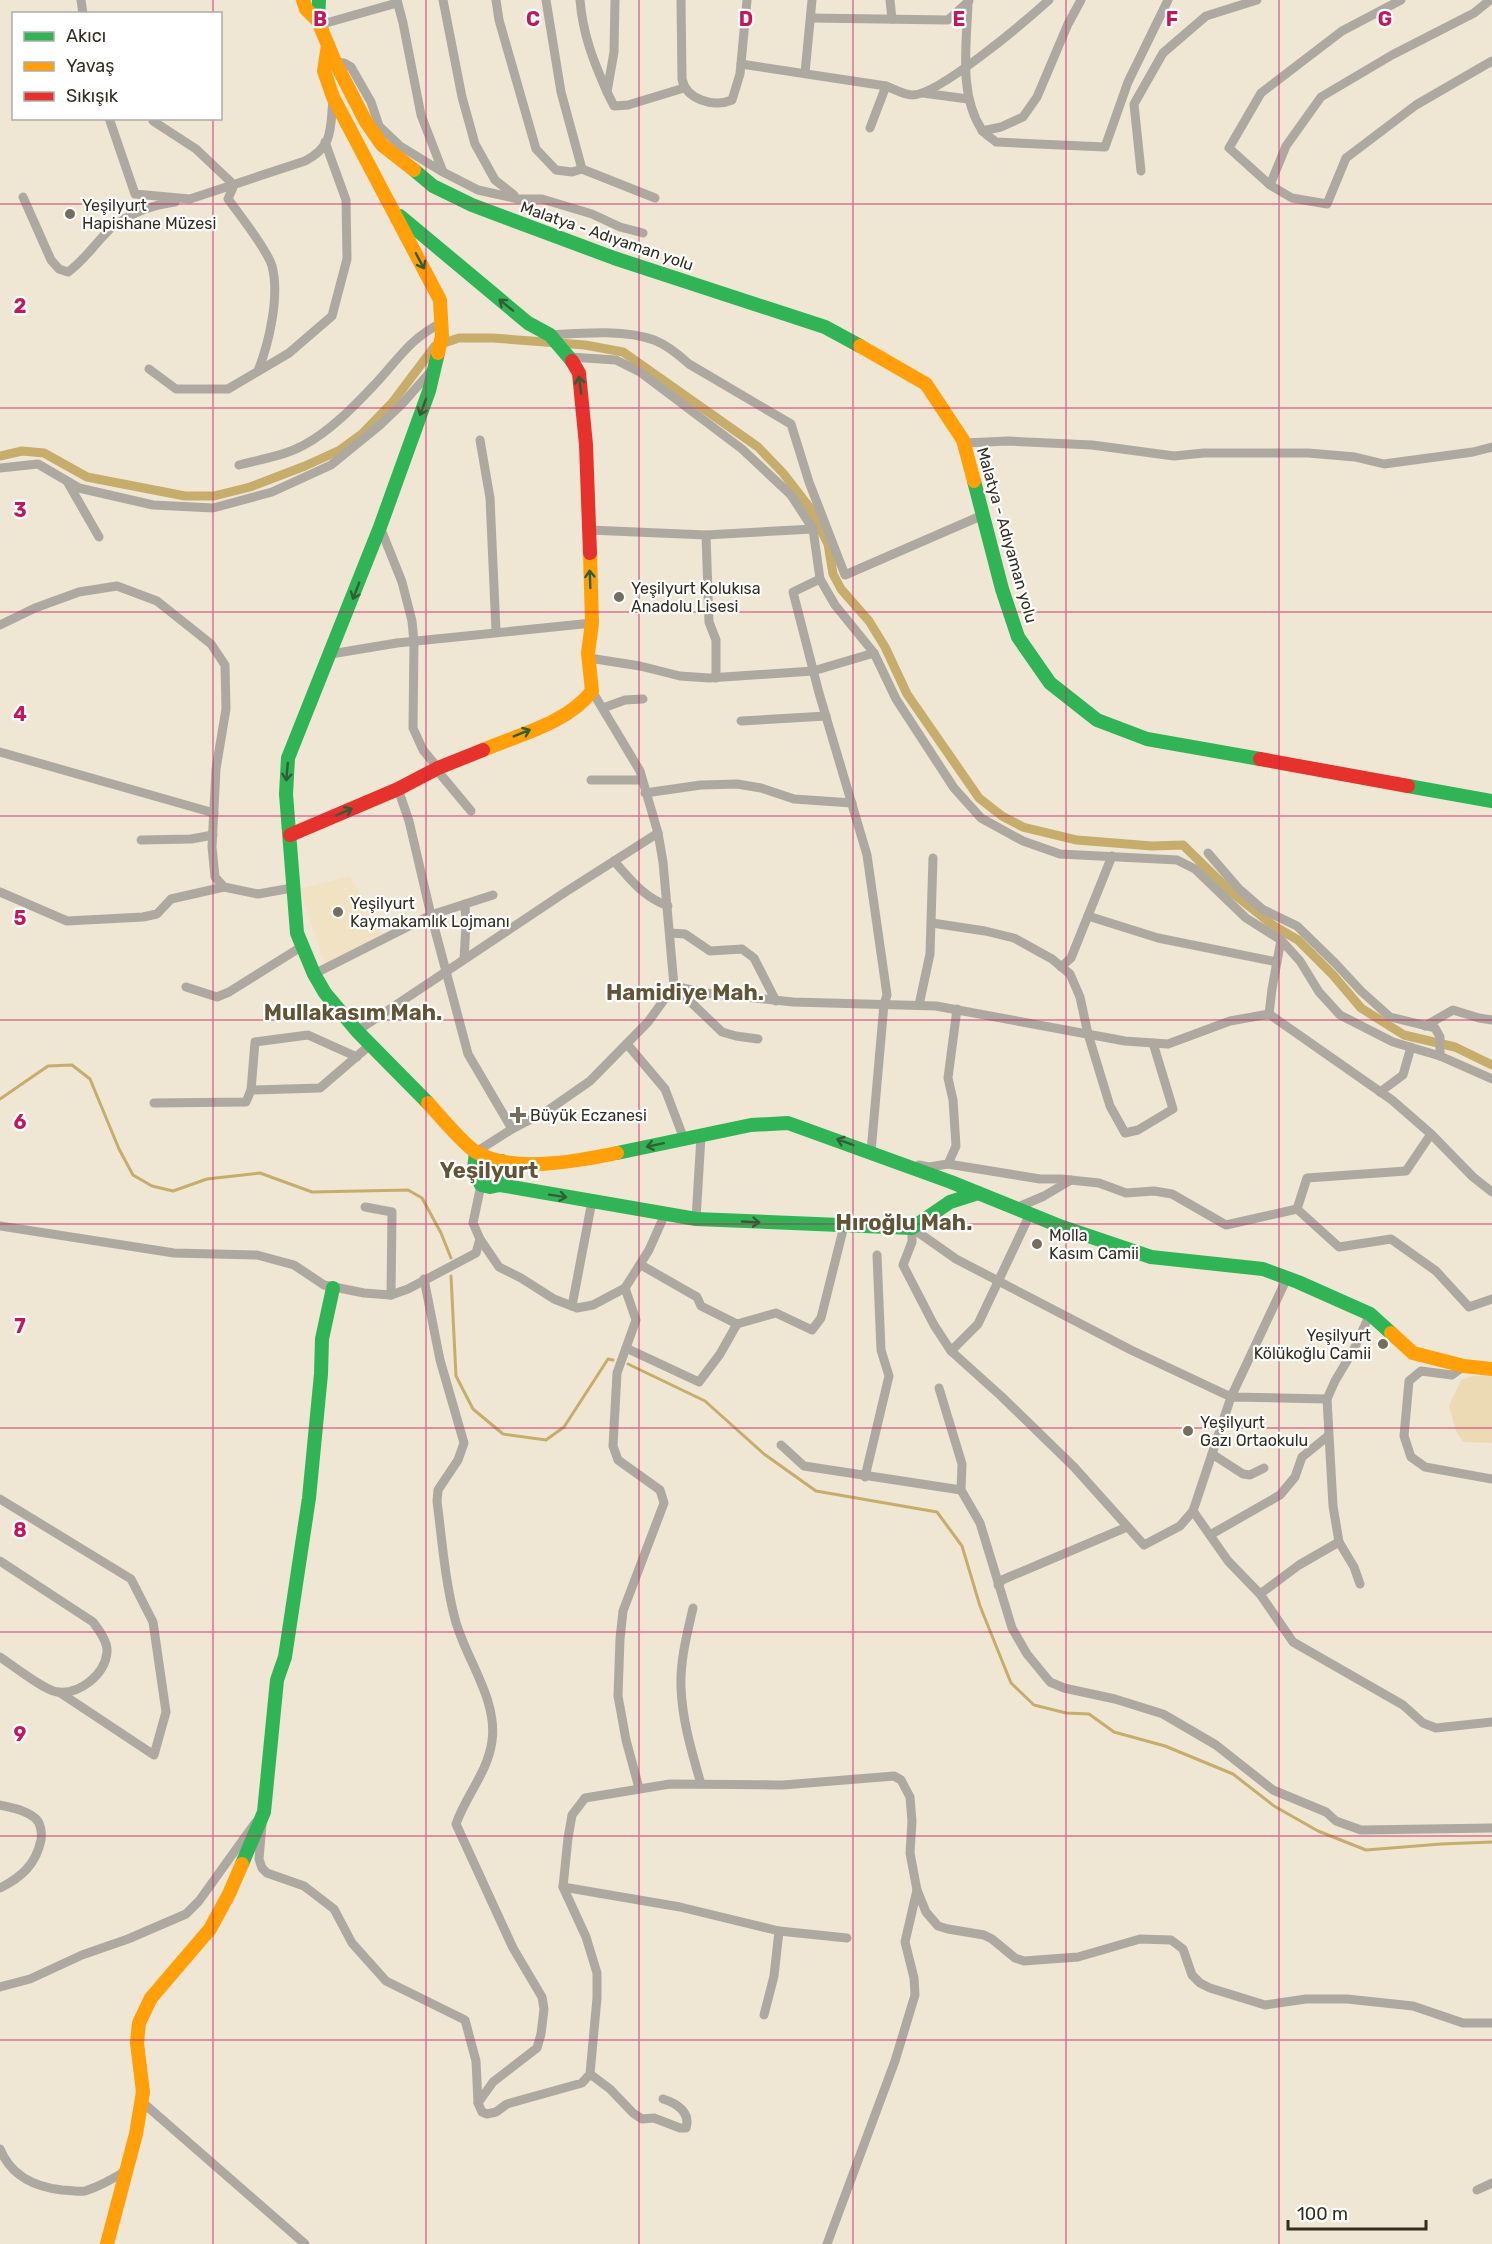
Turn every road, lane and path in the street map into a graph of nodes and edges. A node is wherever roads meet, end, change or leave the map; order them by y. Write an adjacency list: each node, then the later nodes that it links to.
1 (303, 0): 22 (main road, Malatya - Adıyaman yolu)
2 (319, 0): 22 (main road)
3 (443, 0): 48 (street)
4 (496, 0): 40 (street)
5 (546, 0): 40 (street)
6 (580, 0): 31 (street)
7 (615, 0): 31 (street)
8 (681, 0): 30 (street)
9 (747, 0): 26 (street)
10 (812, 0): 20 (street)
11 (890, 0): 21 (street)
12 (1049, 0): 27 (street)
13 (1081, 0): 38 (street)
14 (1168, 0): 38 (street)
15 (1257, 0): 41 (street)
16 (1401, 0): 44 (street)
17 (1490, 0): 44 (street)
18 (397, 1): 22 (street); 42 (street)
19 (969, 1): 21 (street); 27 (street)
20 (810, 18): 21 (street); 28 (street)
21 (892, 19)
22 (319, 23): 23 (main road, Malatya - Adıyaman yolu)
23 (328, 45): 25 (main road, Malatya - Adıyaman yolu); 33 (main road)
24 (1492, 61): 44 (street)
25 (335, 62): 42 (street); 57 (main road, Malatya - Adıyaman yolu)
26 (741, 64): 28 (street); 30 (street)
27 (966, 65): 32 (street); 34 (street)
28 (805, 74): 29 (street)
29 (886, 86): 32 (street); 37 (street)
30 (684, 88): 31 (street)
31 (607, 92)
32 (921, 92): 34 (street)
33 (333, 97): 39 (street); 49 (main road)
34 (968, 99): 38 (street)
35 (109, 120): 47 (street)
36 (153, 121): 43 (street)
37 (870, 128)
38 (982, 131)
39 (326, 142): 43 (street); 55 (street)
40 (582, 169): 46 (street)
41 (1141, 171)
42 (443, 172): 48 (street)
43 (234, 184): 47 (street); 55 (street)
44 (1270, 185)
45 (23, 197): 47 (street)
46 (655, 198)
47 (190, 199)
48 (518, 199): 50 (street)
49 (393, 209): 51 (main road, one-way to 51); 52 (main road, one-way to 49)
50 (643, 233)
51 (441, 330): 53 (main road); 59 (street)
52 (559, 344): 62 (street); 64 (street); 65 (main road, one-way to 52)
53 (435, 367): 61 (street); 63 (main road, one-way to 63)
54 (148, 369): 55 (street)
55 (258, 371)
56 (480, 440): 71 (street)
57 (964, 443): 58 (street); 62 (main road, Malatya - Adıyaman yolu)
58 (1492, 447)
59 (239, 465)
60 (0, 468): 61 (street)
61 (67, 481): 67 (street)
62 (983, 515): 89 (main road, Malatya - Adıyaman yolu)
63 (380, 527): 72 (street); 74 (main road, one-way to 74)
64 (813, 529): 66 (street); 68 (street)
65 (589, 530): 66 (street); 69 (main road, one-way to 65)
66 (706, 535): 77 (street)
67 (99, 537)
68 (820, 579): 73 (street); 76 (street)
69 (592, 623): 71 (street); 75 (main road)
70 (0, 625): 92 (street)
71 (496, 631): 72 (street)
72 (414, 642): 74 (street); 84 (street)
73 (874, 653): 76 (street); 98 (street)
74 (331, 654): 95 (main road, one-way to 95)
75 (589, 658): 77 (street); 78 (main road)
76 (813, 671): 77 (street); 81 (street)
77 (716, 678)
78 (592, 691): 80 (street); 84 (main road, one-way to 78)
79 (643, 699): 80 (street)
80 (603, 708): 86 (street)
81 (826, 716): 82 (street); 90 (street)
82 (741, 721)
83 (0, 752): 92 (street)
84 (437, 769): 87 (main road); 91 (street)
85 (591, 780): 86 (street)
86 (642, 780): 88 (street)
87 (398, 789): 95 (main road, one-way to 87); 107 (street)
88 (645, 793): 90 (street); 93 (street)
89 (1492, 801)
90 (852, 802): 121 (street)
91 (471, 811)
92 (214, 813): 94 (street)
93 (657, 833): 100 (street); 106 (street)
94 (213, 835): 96 (street); 101 (street)
95 (290, 835): 102 (main road)
96 (141, 840)
97 (1208, 853): 126 (street)
98 (1112, 856): 108 (street); 111 (street)
99 (933, 858): 109 (street)
100 (614, 861): 106 (street); 113 (street)
101 (224, 887): 102 (street); 103 (street)
102 (292, 888): 112 (main road)
103 (0, 892)
104 (493, 895): 105 (street)
105 (465, 904): 107 (street); 113 (street)
106 (668, 906): 110 (street)
107 (431, 915): 116 (street); 117 (street)
108 (1088, 916): 114 (street); 115 (street)
109 (932, 923): 115 (street); 122 (street)
110 (670, 933): 118 (street); 120 (street)
111 (1281, 940): 114 (street); 133 (street)
112 (302, 947): 117 (main road); 119 (street)
113 (464, 959): 116 (street)
114 (1277, 962): 124 (street)
115 (1061, 967): 128 (street)
116 (446, 971): 127 (street); 140 (street)
117 (314, 974): 127 (main road)
118 (674, 986): 120 (street); 129 (street); 131 (street)
119 (186, 987)
120 (776, 1000): 121 (street)
121 (884, 1004): 122 (street); 145 (street)
122 (919, 1005): 123 (street)
123 (957, 1009): 128 (street); 148 (street)
124 (1269, 1014): 130 (street); 138 (street)
125 (1492, 1020): 126 (street)
126 (1425, 1026): 134 (street)
127 (357, 1031): 132 (main road)
128 (1088, 1034): 130 (street); 130 (street)
129 (758, 1039)
130 (1153, 1043)
131 (627, 1044): 140 (street); 143 (street)
132 (370, 1045): 135 (street); 144 (main road)
133 (1410, 1047): 134 (street); 138 (street)
134 (1440, 1052): 136 (street)
135 (357, 1057): 137 (street); 137 (street)
136 (1492, 1079)
137 (251, 1089): 139 (street)
138 (1380, 1092): 141 (street)
139 (154, 1103)
140 (512, 1129): 144 (street)
141 (1431, 1134): 153 (street); 159 (street)
142 (701, 1136): 143 (main road); 145 (main road, one-way to 142); 162 (street)
143 (684, 1139): 147 (main road, one-way to 147)
144 (476, 1152): 147 (main road); 151 (main road)
145 (871, 1152): 146 (main road)
146 (890, 1159): 148 (street); 154 (main road)
147 (502, 1161): 152 (main road)
148 (948, 1164): 149 (street)
149 (1050, 1179): 150 (street); 155 (street)
150 (1071, 1180): 155 (street); 159 (street)
151 (481, 1185): 152 (main road); 166 (street)
152 (500, 1185): 156 (main road, one-way to 156)
153 (1491, 1190)
154 (978, 1193): 158 (main road); 165 (main road)
155 (1044, 1196): 158 (street)
156 (592, 1201): 160 (main road); 176 (street)
157 (365, 1207): 174 (street)
158 (1016, 1208): 161 (main road)
159 (1297, 1209): 175 (street)
160 (665, 1214): 162 (main road); 168 (street)
161 (1030, 1214): 169 (main road); 171 (street)
162 (696, 1218): 164 (main road, one-way to 164)
163 (0, 1226): 172 (street)
164 (844, 1226): 165 (main road); 178 (street)
165 (912, 1228): 171 (street); 180 (street)
166 (480, 1239): 170 (street); 176 (street)
167 (877, 1255): 190 (street)
168 (641, 1265): 173 (street); 178 (street)
169 (1287, 1278): 177 (main road); 184 (street)
170 (424, 1279): 174 (street); 222 (street)
171 (1000, 1281): 180 (street); 184 (street)
172 (333, 1288): 174 (street); 209 (main road)
173 (625, 1288): 176 (street); 179 (street)
174 (391, 1295)
175 (1492, 1299)
176 (572, 1306)
177 (1370, 1314): 181 (main road); 185 (street)
178 (737, 1324): 179 (street)
179 (626, 1348): 207 (street)
180 (951, 1351): 195 (street)
181 (1464, 1366): 182 (main road); 191 (street)
182 (1492, 1369)
183 (939, 1388): 192 (street)
184 (1231, 1397): 185 (street); 188 (street)
185 (1327, 1399): 186 (street)
186 (1328, 1436): 196 (street); 197 (street)
187 (781, 1445): 190 (street)
188 (1212, 1454): 189 (street); 194 (street)
189 (1264, 1468)
190 (865, 1477): 192 (street)
191 (1492, 1479)
192 (961, 1490): 200 (street)
193 (0, 1499): 204 (street)
194 (1193, 1511): 195 (street); 196 (street)
195 (1127, 1527): 200 (street)
196 (1210, 1534): 201 (street)
197 (1339, 1542): 199 (street); 201 (street)
198 (2, 1565): 204 (street)
199 (1360, 1584)
200 (998, 1585): 210 (street)
201 (1260, 1594): 205 (street)
202 (693, 1608): 206 (street)
203 (0, 1658): 204 (street)
204 (59, 1692)
205 (1492, 1722)
206 (701, 1784): 207 (street); 213 (street)
207 (639, 1788): 211 (street)
208 (0, 1805): 212 (street)
209 (264, 1812): 216 (street); 221 (main road); 222 (street)
210 (1492, 1828)
211 (563, 1887): 214 (street); 219 (street)
212 (0, 1888)
213 (917, 1890): 218 (street); 229 (street)
214 (779, 1931): 215 (street); 217 (street)
215 (847, 1938)
216 (0, 1987)
217 (764, 2015)
218 (1492, 2023)
219 (590, 2074): 220 (street); 222 (street)
220 (663, 2099)
221 (141, 2101): 224 (main road); 228 (street)
222 (478, 2103)
223 (0, 2149): 224 (street)
224 (127, 2170): 227 (main road)
225 (1492, 2184): 226 (street)
226 (1477, 2190)
227 (107, 2244)
228 (305, 2244)
229 (826, 2244)

